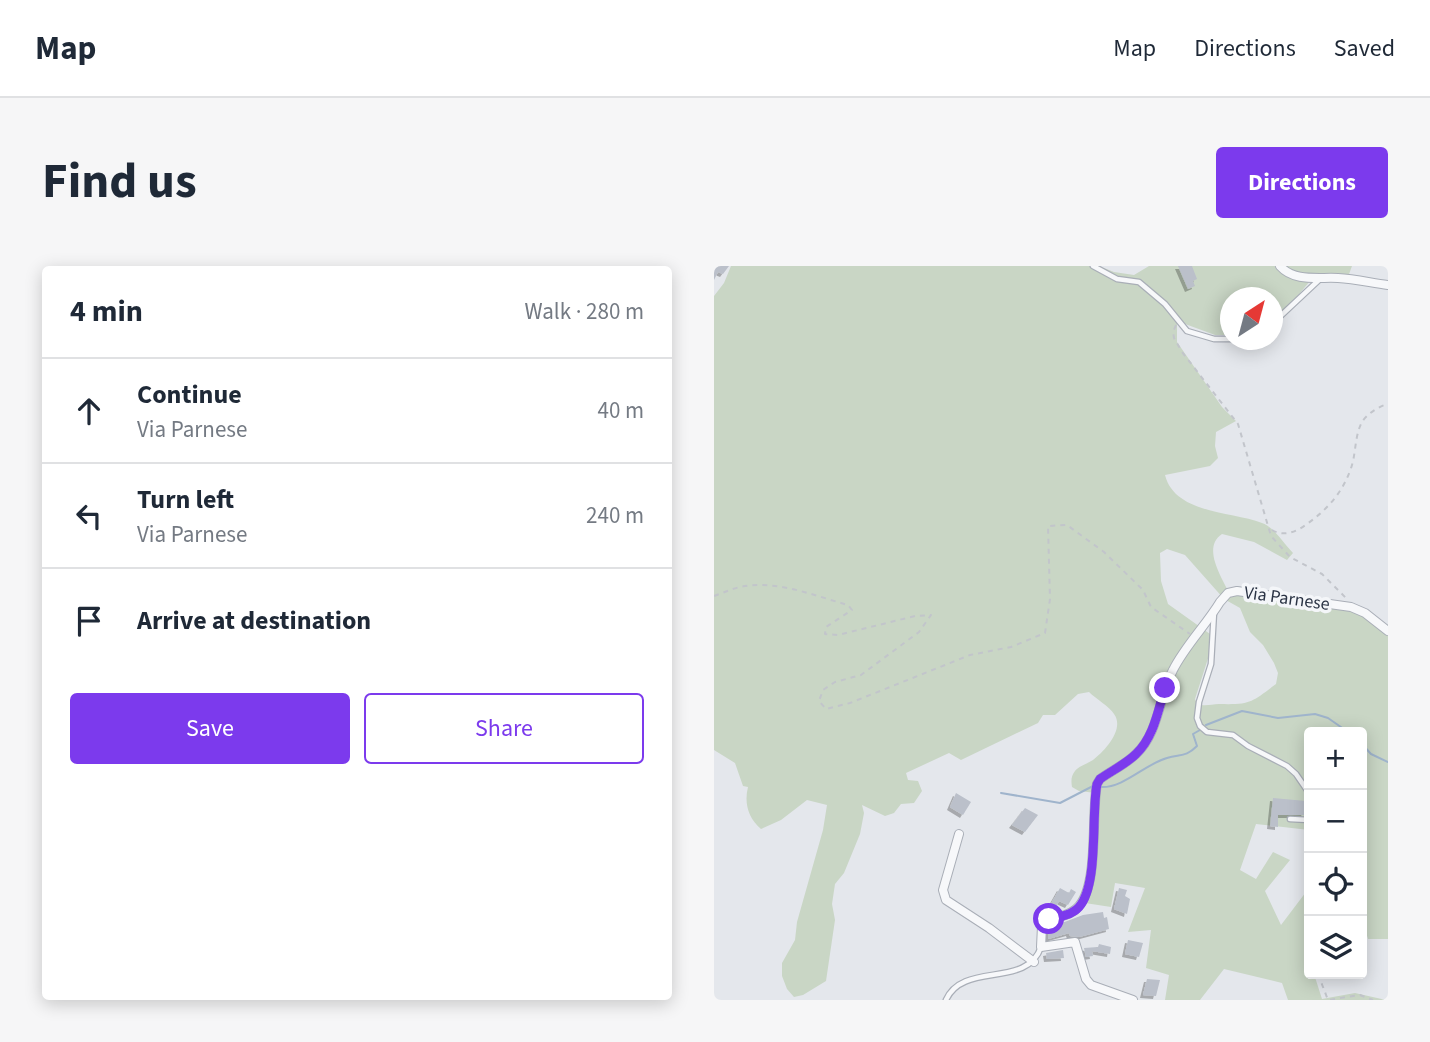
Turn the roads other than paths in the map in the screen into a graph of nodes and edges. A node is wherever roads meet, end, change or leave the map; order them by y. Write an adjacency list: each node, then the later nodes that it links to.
1 (1093, 266): 6 (lane)
2 (1280, 266): 3 (street)
3 (1321, 279): 4 (street); 5 (lane)
4 (1388, 285)
5 (1283, 314)
6 (1220, 337)
7 (1214, 611): 8 (street, Via Parnese); 9 (lane); 13 (street, Via Parnese)
8 (1388, 631)
9 (1307, 790)
10 (1290, 819): 11 (lane)
11 (1304, 820)
12 (959, 834): 14 (street)
13 (1041, 947): 14 (lane); 16 (street)
14 (1034, 962): 15 (lane)
15 (946, 1000)
16 (1133, 1000)

